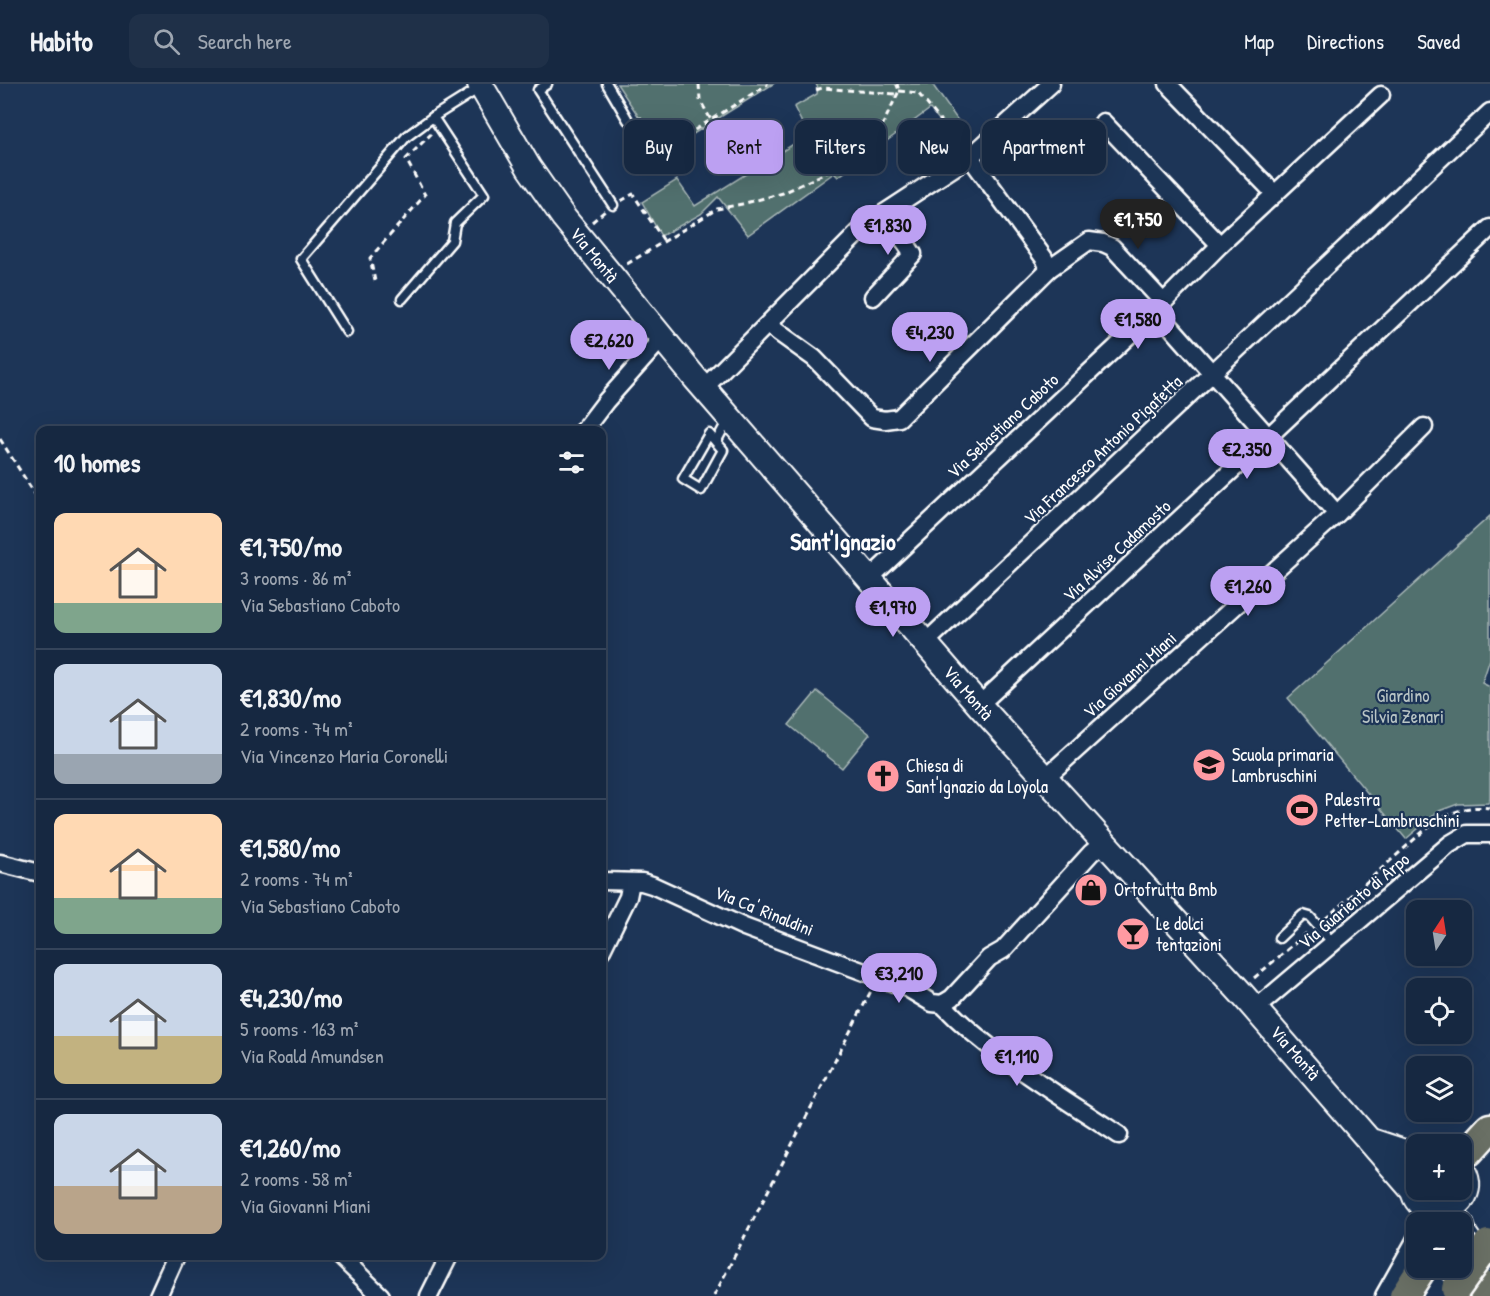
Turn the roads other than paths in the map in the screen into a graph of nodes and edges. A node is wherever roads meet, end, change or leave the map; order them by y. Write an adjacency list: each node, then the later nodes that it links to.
1 (547, 84): 14 (lane)
2 (607, 84): 9 (lane)
3 (1051, 84): 11 (street)
4 (1168, 84): 13 (street)
5 (484, 86): 8 (lane); 24 (main road, Via Montà)
6 (1382, 95): 13 (street, Via Sebastiano Caboto)
7 (1490, 112): 25 (street, Via Francesco Antonio Pigafetta)
8 (433, 117): 20 (lane); 23 (lane)
9 (628, 120)
10 (1106, 125): 17 (street)
11 (970, 157): 18 (street)
12 (944, 174): 15 (street)
13 (1275, 194): 17 (street, Via Sebastiano Caboto)
14 (613, 205)
15 (885, 213): 19 (street); 22 (street)
16 (1490, 228): 30 (street, Via Alvise Cadamosto)
17 (1220, 245): 21 (street, Via Sebastiano Caboto)
18 (1049, 269): 21 (street); 22 (street)
19 (873, 297)
20 (402, 299)
21 (1159, 306): 25 (street); 33 (street, Via Sebastiano Caboto)
22 (768, 326): 26 (street)
23 (347, 332)
24 (663, 338): 26 (main road, Via Montà); 28 (street)
25 (1212, 374): 30 (street); 34 (street, Via Francesco Antonio Pigafetta)
26 (704, 388): 27 (main road, Via Montà)
27 (732, 420): 31 (lane); 33 (main road, Via Montà)
28 (587, 426)
29 (1424, 427): 32 (street, Via Giovanni Miani)
30 (1269, 438): 32 (street); 35 (street, Via Alvise Cadamosto)
31 (716, 442): 31 (lane)
32 (1337, 514): 36 (street, Via Giovanni Miani)
33 (870, 578): 34 (main road, Via Montà)
34 (925, 643): 35 (main road, Via Montà)
35 (979, 705): 36 (main road, Via Montà)
36 (1044, 778): 38 (main road, Via Montà)
37 (1486, 834): 45 (street, Via Guariento di Arpo)
38 (1103, 843): 46 (street); 47 (main road, Via Montà)
39 (0, 864): 40 (street)
40 (36, 872)
41 (606, 881): 42 (street, Via Ca' Rinaldini)
42 (631, 882): 44 (street); 46 (street, Via Ca' Rinaldini)
43 (1279, 938): 45 (lane)
44 (606, 942)
45 (1334, 944): 47 (street, Via Guariento di Arpo)
46 (942, 1004): 49 (street, Via Ca' Rinaldini)
47 (1255, 1009): 50 (main road, Via Montà)
48 (1490, 1128): 51 (highway)
49 (1119, 1135)
50 (1372, 1141): 52 (main road, Via Montà); 53 (main road, Via Montà)
51 (1472, 1148)
52 (1406, 1153)
53 (1427, 1205): 54 (main road, Via Montà)
54 (1455, 1212)
55 (1472, 1242): 56 (main road)
56 (1484, 1255): 63 (highway, bridge)
57 (1406, 1257): 67 (street)
58 (174, 1260): 64 (street)
59 (344, 1260): 65 (street)
60 (447, 1260): 66 (street)
61 (1416, 1278): 68 (highway)
62 (1490, 1286): 63 (highway)
63 (1463, 1294)
64 (158, 1296)
65 (381, 1296)
66 (429, 1296)
67 (1384, 1296)
68 (1404, 1296)

